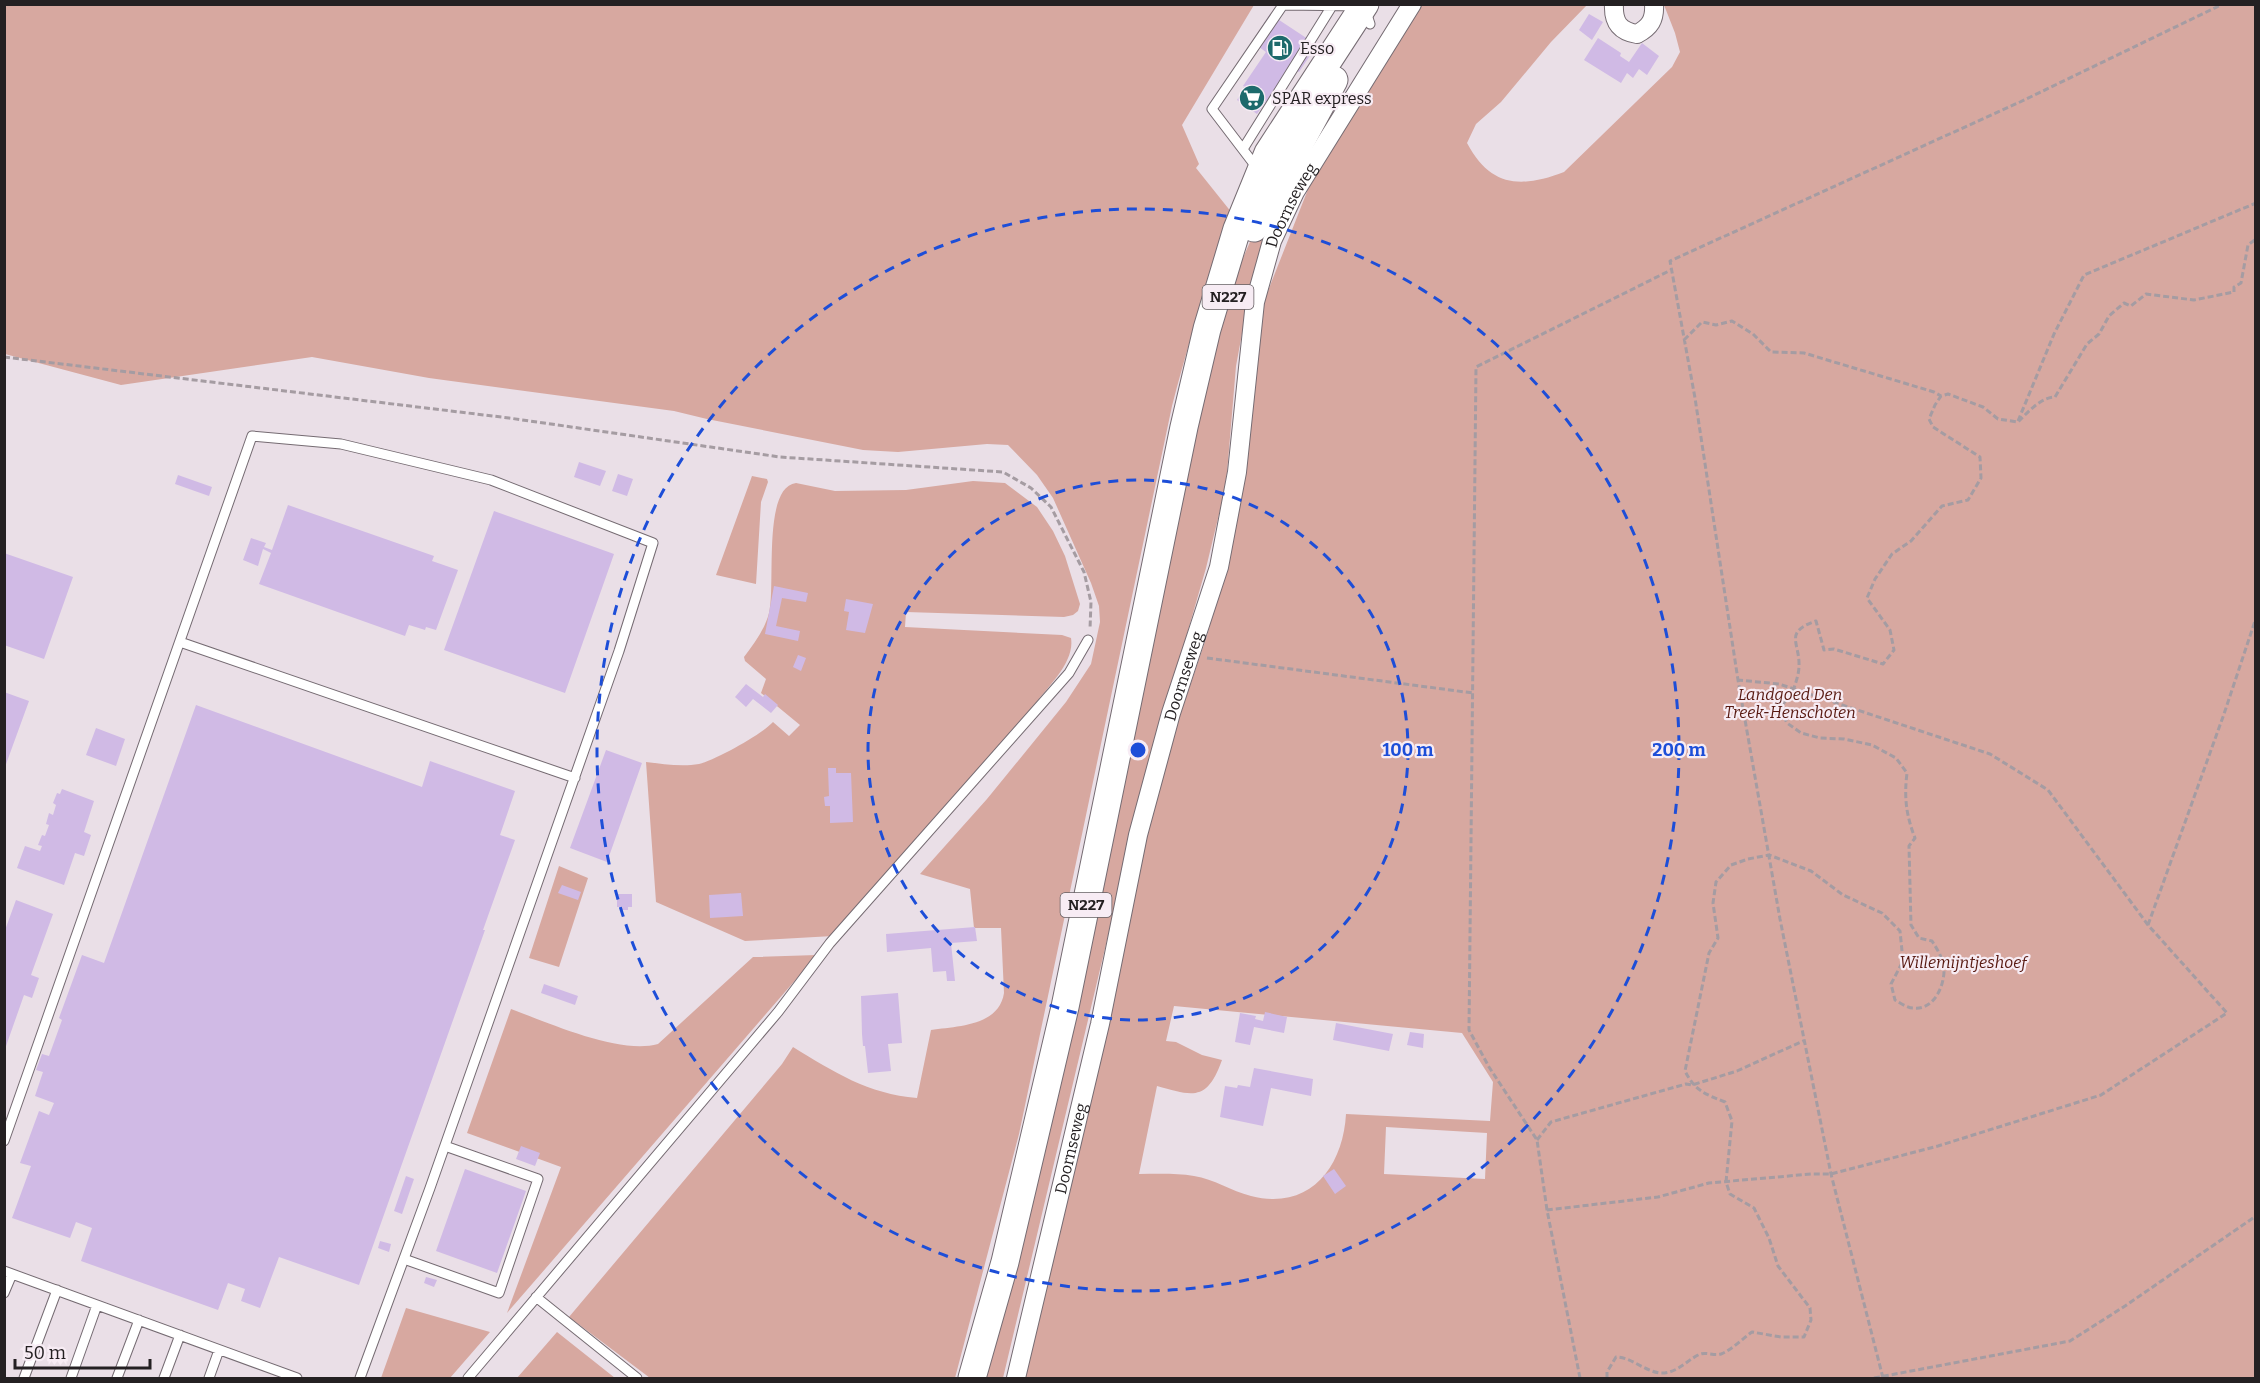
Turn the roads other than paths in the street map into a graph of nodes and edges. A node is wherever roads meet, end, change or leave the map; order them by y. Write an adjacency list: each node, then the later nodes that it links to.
1 (1412, 4): 32 (street, Doornseweg)
2 (1614, 4): 3 (street)
3 (1654, 4)
4 (1332, 6): 5 (lane, Doornseweg); 6 (lane); 6 (lane, Doornseweg)
5 (1370, 10): 7 (main road, Doornseweg / N227)
6 (1243, 149): 7 (lane, Doornseweg)
7 (1272, 172): 31 (main road, Doornseweg / N227)
8 (1088, 640): 17 (lane)
9 (180, 642): 10 (lane); 10 (lane); 11 (lane)
10 (575, 778): 12 (lane)
11 (4, 1141)
12 (445, 1146): 13 (lane); 13 (lane)
13 (404, 1259): 28 (lane)
14 (8, 1273): 15 (lane); 16 (lane)
15 (57, 1290): 18 (lane); 22 (lane)
16 (4, 1293)
17 (536, 1297): 29 (lane); 30 (lane)
18 (97, 1305): 19 (lane); 23 (lane)
19 (139, 1320): 20 (lane); 24 (lane)
20 (180, 1335): 21 (lane); 25 (lane)
21 (219, 1350): 26 (lane); 27 (lane)
22 (24, 1378)
23 (71, 1378)
24 (117, 1378)
25 (164, 1378)
26 (209, 1378)
27 (297, 1378)
28 (360, 1378)
29 (468, 1378)
30 (637, 1378)
31 (972, 1378)
32 (1016, 1378)

